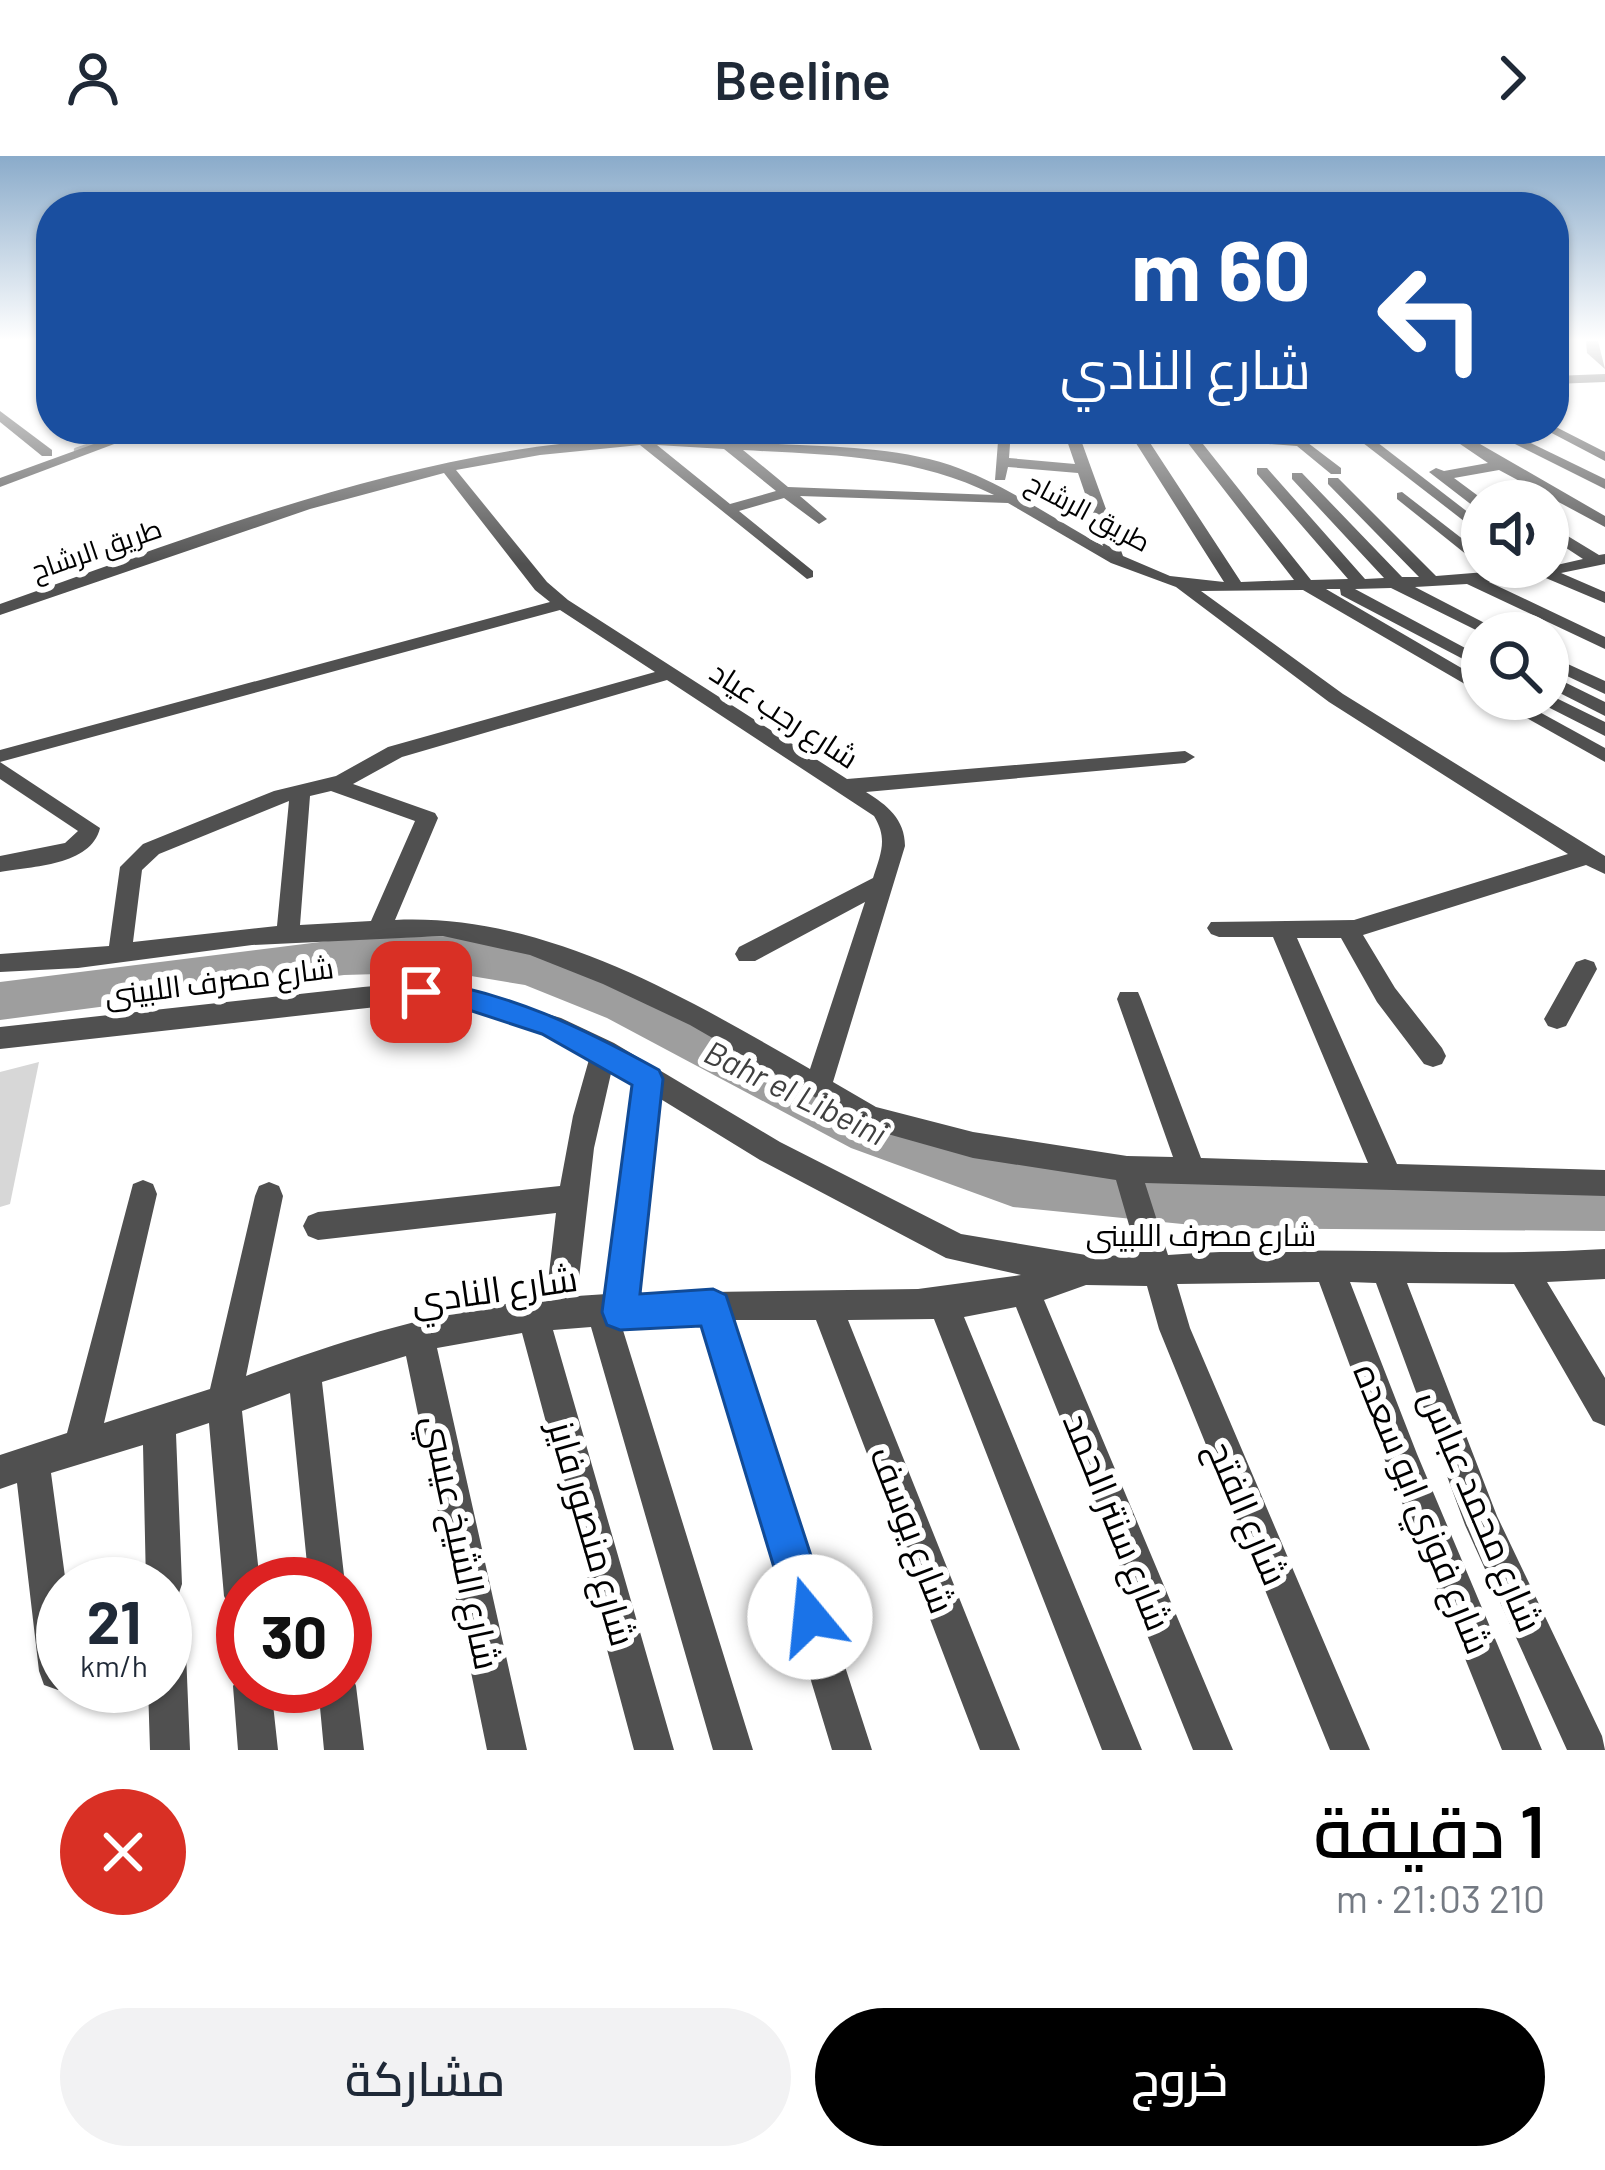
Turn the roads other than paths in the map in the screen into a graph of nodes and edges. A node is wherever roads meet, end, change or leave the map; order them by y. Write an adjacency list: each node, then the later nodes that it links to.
1 (0, 416): 19 (street)
2 (1569, 438): 20 (street)
3 (72, 444): 19 (street)
4 (107, 444): 30 (street)
5 (610, 444): 24 (street, طريق الرشاح)
6 (647, 444): 37 (street)
7 (707, 444): 17 (street, طريق الرشاح)
8 (1003, 444): 22 (street)
9 (1076, 444): 25 (street)
10 (1145, 444): 55 (street)
11 (1197, 444): 54 (street)
12 (1302, 444): 48 (street)
13 (1371, 444): 38 (street)
14 (1396, 444): 29 (street)
15 (1469, 444): 23 (street)
16 (1522, 444): 32 (street)
17 (728, 445): 18 (street, طريق الرشاح); 33 (street)
18 (750, 446): 35 (street, طريق الرشاح)
19 (47, 453): 26 (street)
20 (1605, 457)
21 (1520, 460): 36 (street)
22 (1001, 462): 25 (street); 35 (street)
23 (1502, 465): 29 (street); 40 (street)
24 (447, 468): 58 (street, شارع رجب عياد); 59 (street, طريق الرشاح)
25 (1086, 469): 43 (street)
26 (0, 471)
27 (1262, 471): 53 (street)
28 (1297, 476): 50 (street)
29 (1442, 476): 31 (street)
30 (0, 484)
31 (1461, 485)
32 (1605, 485)
33 (785, 492): 35 (street); 37 (street); 39 (street)
34 (1402, 496): 42 (street)
35 (1004, 497): 43 (street, طريق الرشاح)
36 (1605, 506)
37 (727, 510): 46 (street)
38 (1461, 514)
39 (819, 519)
40 (1605, 522)
41 (1569, 541): 44 (street)
42 (1461, 545)
43 (1115, 557): 51 (street, طريق الرشاح)
44 (1601, 560): 45 (street)
45 (1569, 567)
46 (807, 574)
47 (1461, 580): 48 (street, طريق الرشاح)
48 (1432, 581): 50 (street, طريق الرشاح)
49 (1569, 581): 57 (street)
50 (1396, 583): 53 (street, طريق الرشاح); 60 (street)
51 (1180, 584): 55 (street, طريق الرشاح); 80 (street)
52 (1336, 584): 53 (street, طريق الرشاح); 54 (street, طريق الرشاح); 63 (street)
53 (1362, 584): 61 (street)
54 (1306, 585): 55 (street, طريق الرشاح); 66 (street)
55 (1236, 588)
56 (1488, 588): 62 (street)
57 (1605, 598)
58 (562, 604): 65 (street, شارع رجب عياد); 73 (street)
59 (0, 610)
60 (1461, 616)
61 (1461, 635)
62 (1605, 644)
63 (1461, 652)
64 (1569, 670): 67 (street)
65 (669, 674): 77 (street); 78 (street, شارع رجب عياد)
66 (1461, 676)
67 (1605, 688)
68 (1569, 691): 69 (street)
69 (1605, 710)
70 (1569, 711): 72 (street)
71 (1540, 720): 74 (street)
72 (1605, 730)
73 (0, 756)
74 (1605, 756)
75 (1185, 757): 78 (street)
76 (0, 769): 81 (street)
77 (334, 784): 79 (street); 83 (street)
78 (840, 787): 82 (street, شارع رجب عياد)
79 (300, 791): 87 (street); 88 (street)
80 (1596, 861): 86 (street)
81 (0, 864)
82 (879, 884): 89 (street); 98 (street, شارع رجب عياد)
83 (380, 928): 87 (street, شارع مصرف اللبينى); 98 (street, شارع مصرف اللبينى)
84 (1219, 928): 85 (street)
85 (1282, 930): 86 (street); 101 (street)
86 (1348, 930): 96 (street)
87 (288, 933): 88 (street, شارع مصرف اللبينى)
88 (120, 954): 90 (street, شارع مصرف اللبينى)
89 (747, 954)
90 (0, 963)
91 (1586, 969): 93 (street)
92 (1130, 999): 99 (street)
93 (1557, 1019)
94 (0, 1038): 95 (street, شارع مصرف اللبينى)
95 (605, 1051): 97 (street, شارع مصرف اللبينى); 105 (street)
96 (1433, 1056)
97 (648, 1079): 111 (street, شارع مصرف اللبينى); 117 (street)
98 (818, 1087): 100 (street, شارع مصرف اللبينى)
99 (1191, 1168): 100 (street, شارع مصرف اللبينى); 101 (street, شارع مصرف اللبينى)
100 (1127, 1169): 112 (street, شارع الفتح)
101 (1387, 1174): 102 (street, شارع مصرف اللبينى)
102 (1605, 1183)
103 (143, 1194): 124 (street)
104 (268, 1196): 121 (street)
105 (570, 1198): 106 (street); 118 (street)
106 (318, 1226)
107 (1605, 1264): 110 (street, شارع مصرف اللبينى)
108 (1328, 1266): 109 (street, شارع مصرف اللبينى); 112 (street, شارع مصرف اللبينى); 144 (street, شارع فوزي ابو سعده)
109 (1387, 1268): 110 (street, شارع مصرف اللبينى); 145 (street, شارع محمد عباس)
110 (1522, 1269): 122 (street)
111 (1086, 1270): 112 (street, شارع مصرف اللبينى); 113 (street, شارع النادي)
112 (1158, 1271): 143 (street, شارع الفتح)
113 (1025, 1291): 114 (street, شارع النادي); 142 (street, شارع سنتر الحمد)
114 (944, 1306): 116 (street, شارع النادي); 141 (street)
115 (713, 1307): 116 (street, شارع النادي); 117 (street, شارع النادي); 139 (street)
116 (827, 1307): 140 (street, شارع يوسف)
117 (611, 1312): 118 (street, شارع النادي); 138 (street)
118 (547, 1315): 119 (street, شارع النادي); 137 (street, شارع منصور فايز)
119 (418, 1335): 120 (street, شارع النادي); 136 (street, شارع الشيخ عيسي)
120 (304, 1369): 121 (street, شارع النادي); 128 (street)
121 (224, 1401): 123 (street, شارع النادي); 127 (street)
122 (1605, 1409)
123 (159, 1421): 124 (street, شارع النادي); 126 (street)
124 (81, 1447): 125 (street, شارع النادي)
125 (16, 1466): 129 (street)
126 (163, 1557)
127 (239, 1557)
128 (324, 1557)
129 (36, 1563)
130 (169, 1713): 133 (street)
131 (255, 1713): 134 (street)
132 (340, 1713): 135 (street)
133 (170, 1750)
134 (258, 1750)
135 (344, 1750)
136 (507, 1750)
137 (654, 1750)
138 (733, 1750)
139 (852, 1750)
140 (1000, 1750)
141 (1122, 1750)
142 (1213, 1750)
143 (1350, 1750)
144 (1522, 1750)
145 (1588, 1750)

